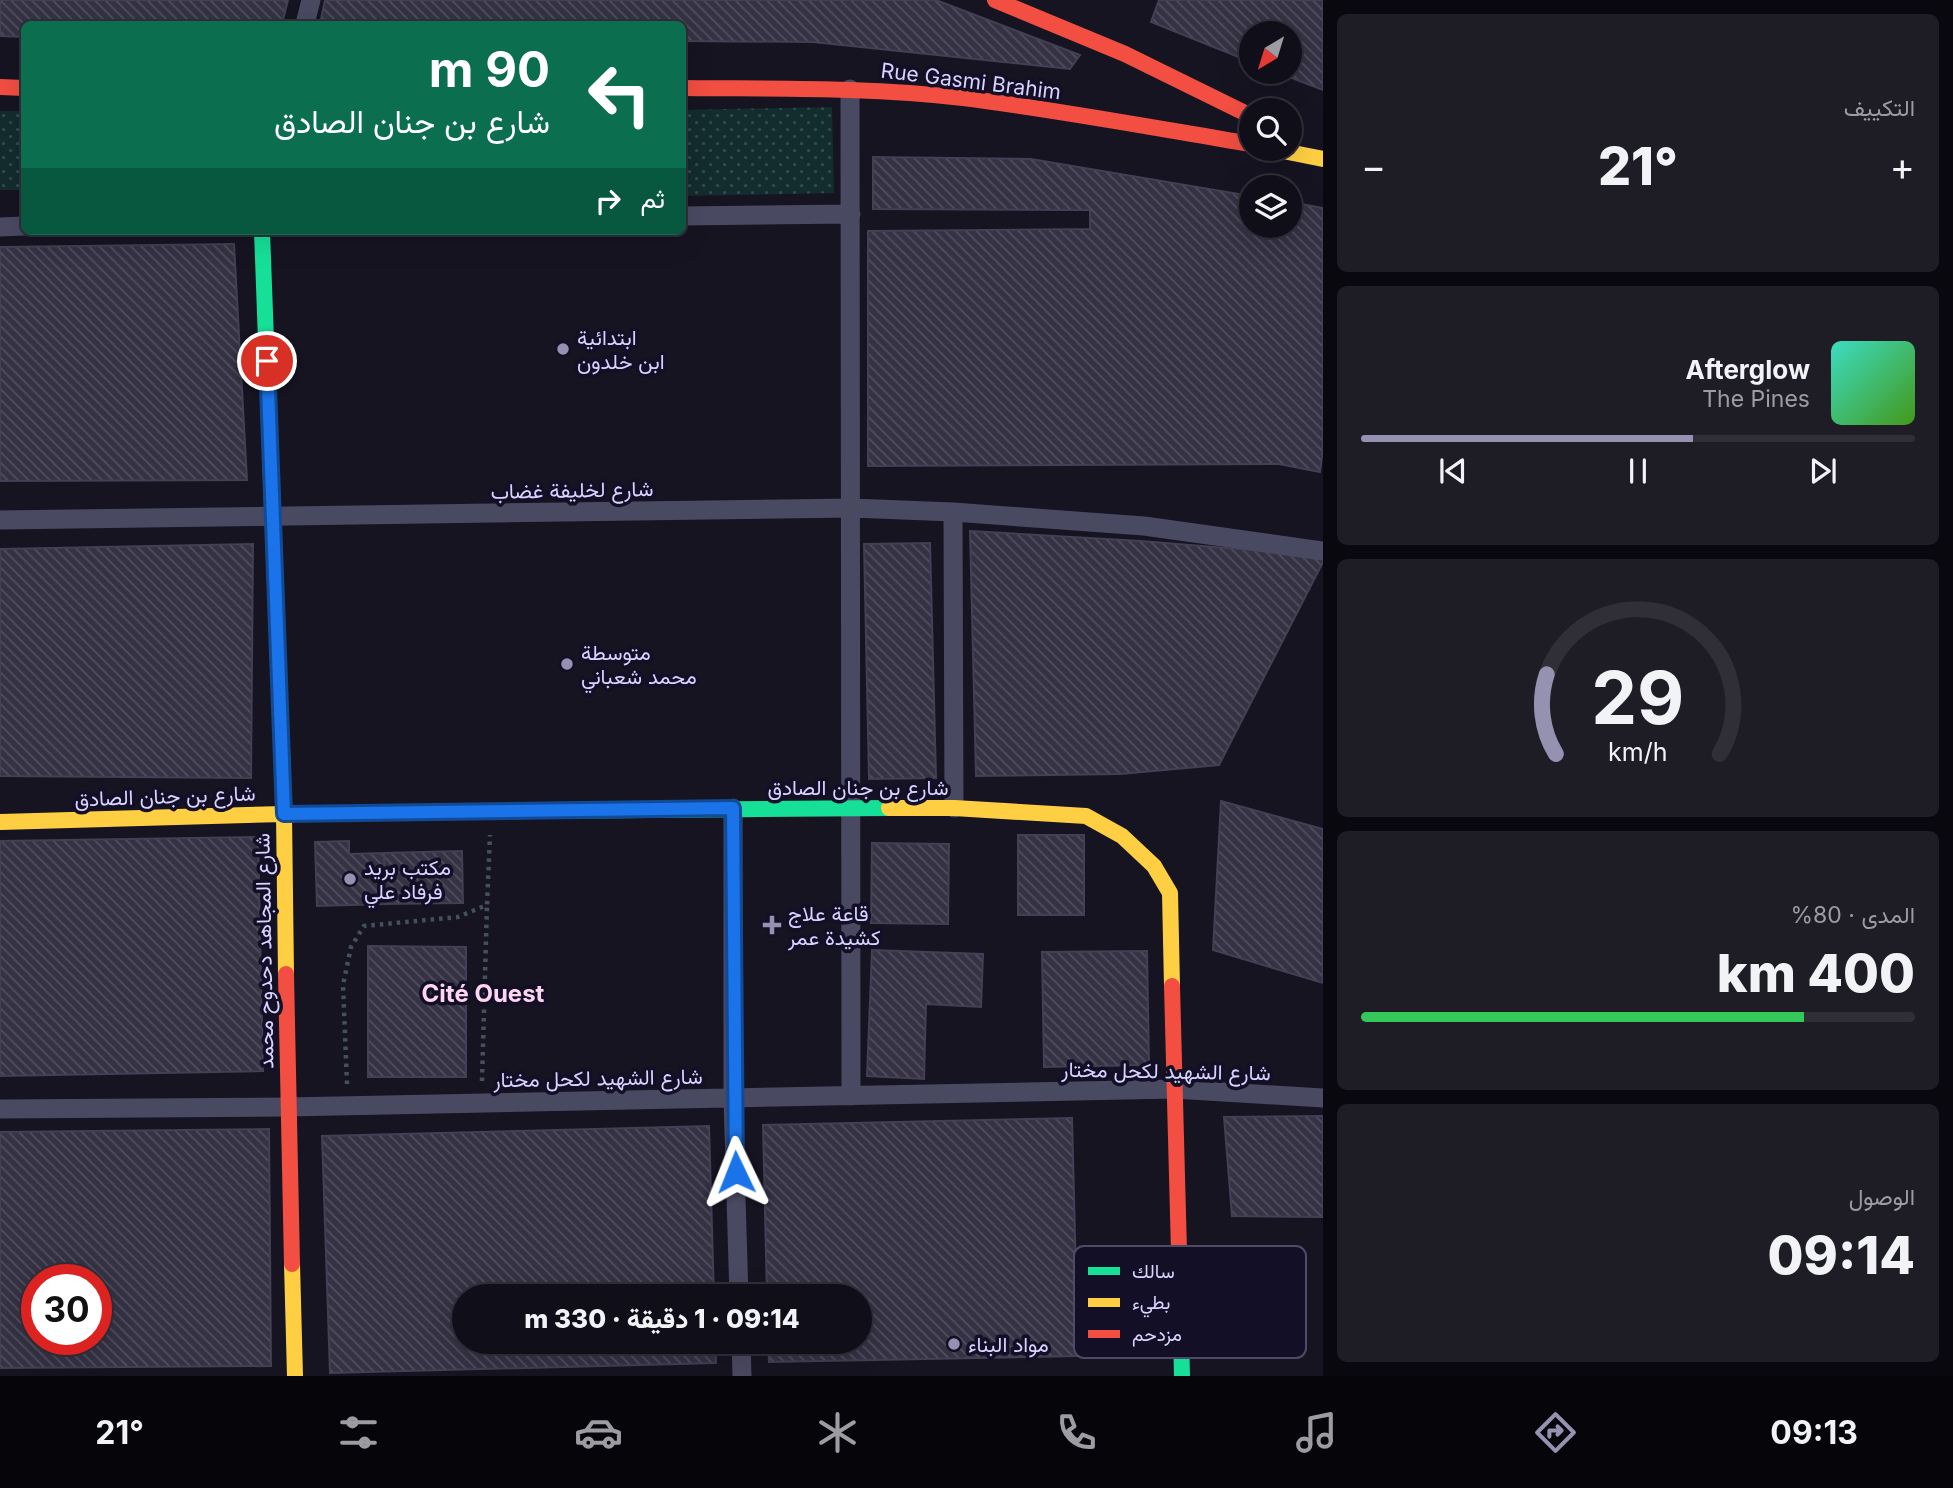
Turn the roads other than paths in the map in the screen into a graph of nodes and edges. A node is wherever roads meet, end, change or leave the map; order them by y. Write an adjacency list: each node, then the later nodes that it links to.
1 (311, 0): 3 (street)
2 (995, 0): 8 (street)
3 (306, 21)
4 (0, 87): 5 (street)
5 (21, 88)
6 (686, 88): 7 (street, Rue Gasmi Brahim)
7 (850, 89): 9 (street, Rue Gasmi Brahim); 14 (street)
8 (1239, 110)
9 (1239, 142)
10 (1302, 143): 11 (street)
11 (1323, 154)
12 (1302, 155): 13 (street)
13 (1323, 159)
14 (851, 214): 15 (street); 19 (street)
15 (686, 216)
16 (21, 226): 17 (street)
17 (0, 227)
18 (262, 235): 21 (street, شارع المجاهد دحدوح محمد)
19 (852, 508): 20 (street, شارع لخليفة غضاب); 21 (street, شارع لخليفة غضاب); 25 (street)
20 (953, 512): 23 (street, شارع لخليفة غضاب); 26 (street)
21 (273, 517): 22 (street, شارع لخليفة غضاب); 27 (street, شارع المجاهد دحدوح محمد)
22 (0, 520)
23 (1323, 551)
24 (733, 808): 25 (street, شارع بن جنان الصادق); 27 (street, شارع بن جنان الصادق); 31 (street)
25 (849, 808): 26 (street, شارع بن جنان الصادق); 30 (street)
26 (954, 808): 29 (street, شارع بن جنان الصادق)
27 (284, 814): 28 (street, شارع بن جنان الصادق); 33 (street, شارع المجاهد دحدوح محمد)
28 (0, 822)
29 (1174, 1089): 30 (street, شارع الشهيد لكحل مختار); 32 (street, شارع الشهيد لكحل مختار); 35 (street)
30 (851, 1096): 31 (street, شارع الشهيد لكحل مختار)
31 (733, 1098): 33 (street, شارع الشهيد لكحل مختار); 36 (street)
32 (1323, 1098)
33 (287, 1107): 34 (street, شارع الشهيد لكحل مختار); 39 (street, شارع المجاهد دحدوح محمد)
34 (0, 1110)
35 (1178, 1246)
36 (739, 1284)
37 (741, 1354): 40 (street)
38 (1181, 1358): 41 (street)
39 (295, 1376)
40 (742, 1376)
41 (1182, 1376)

